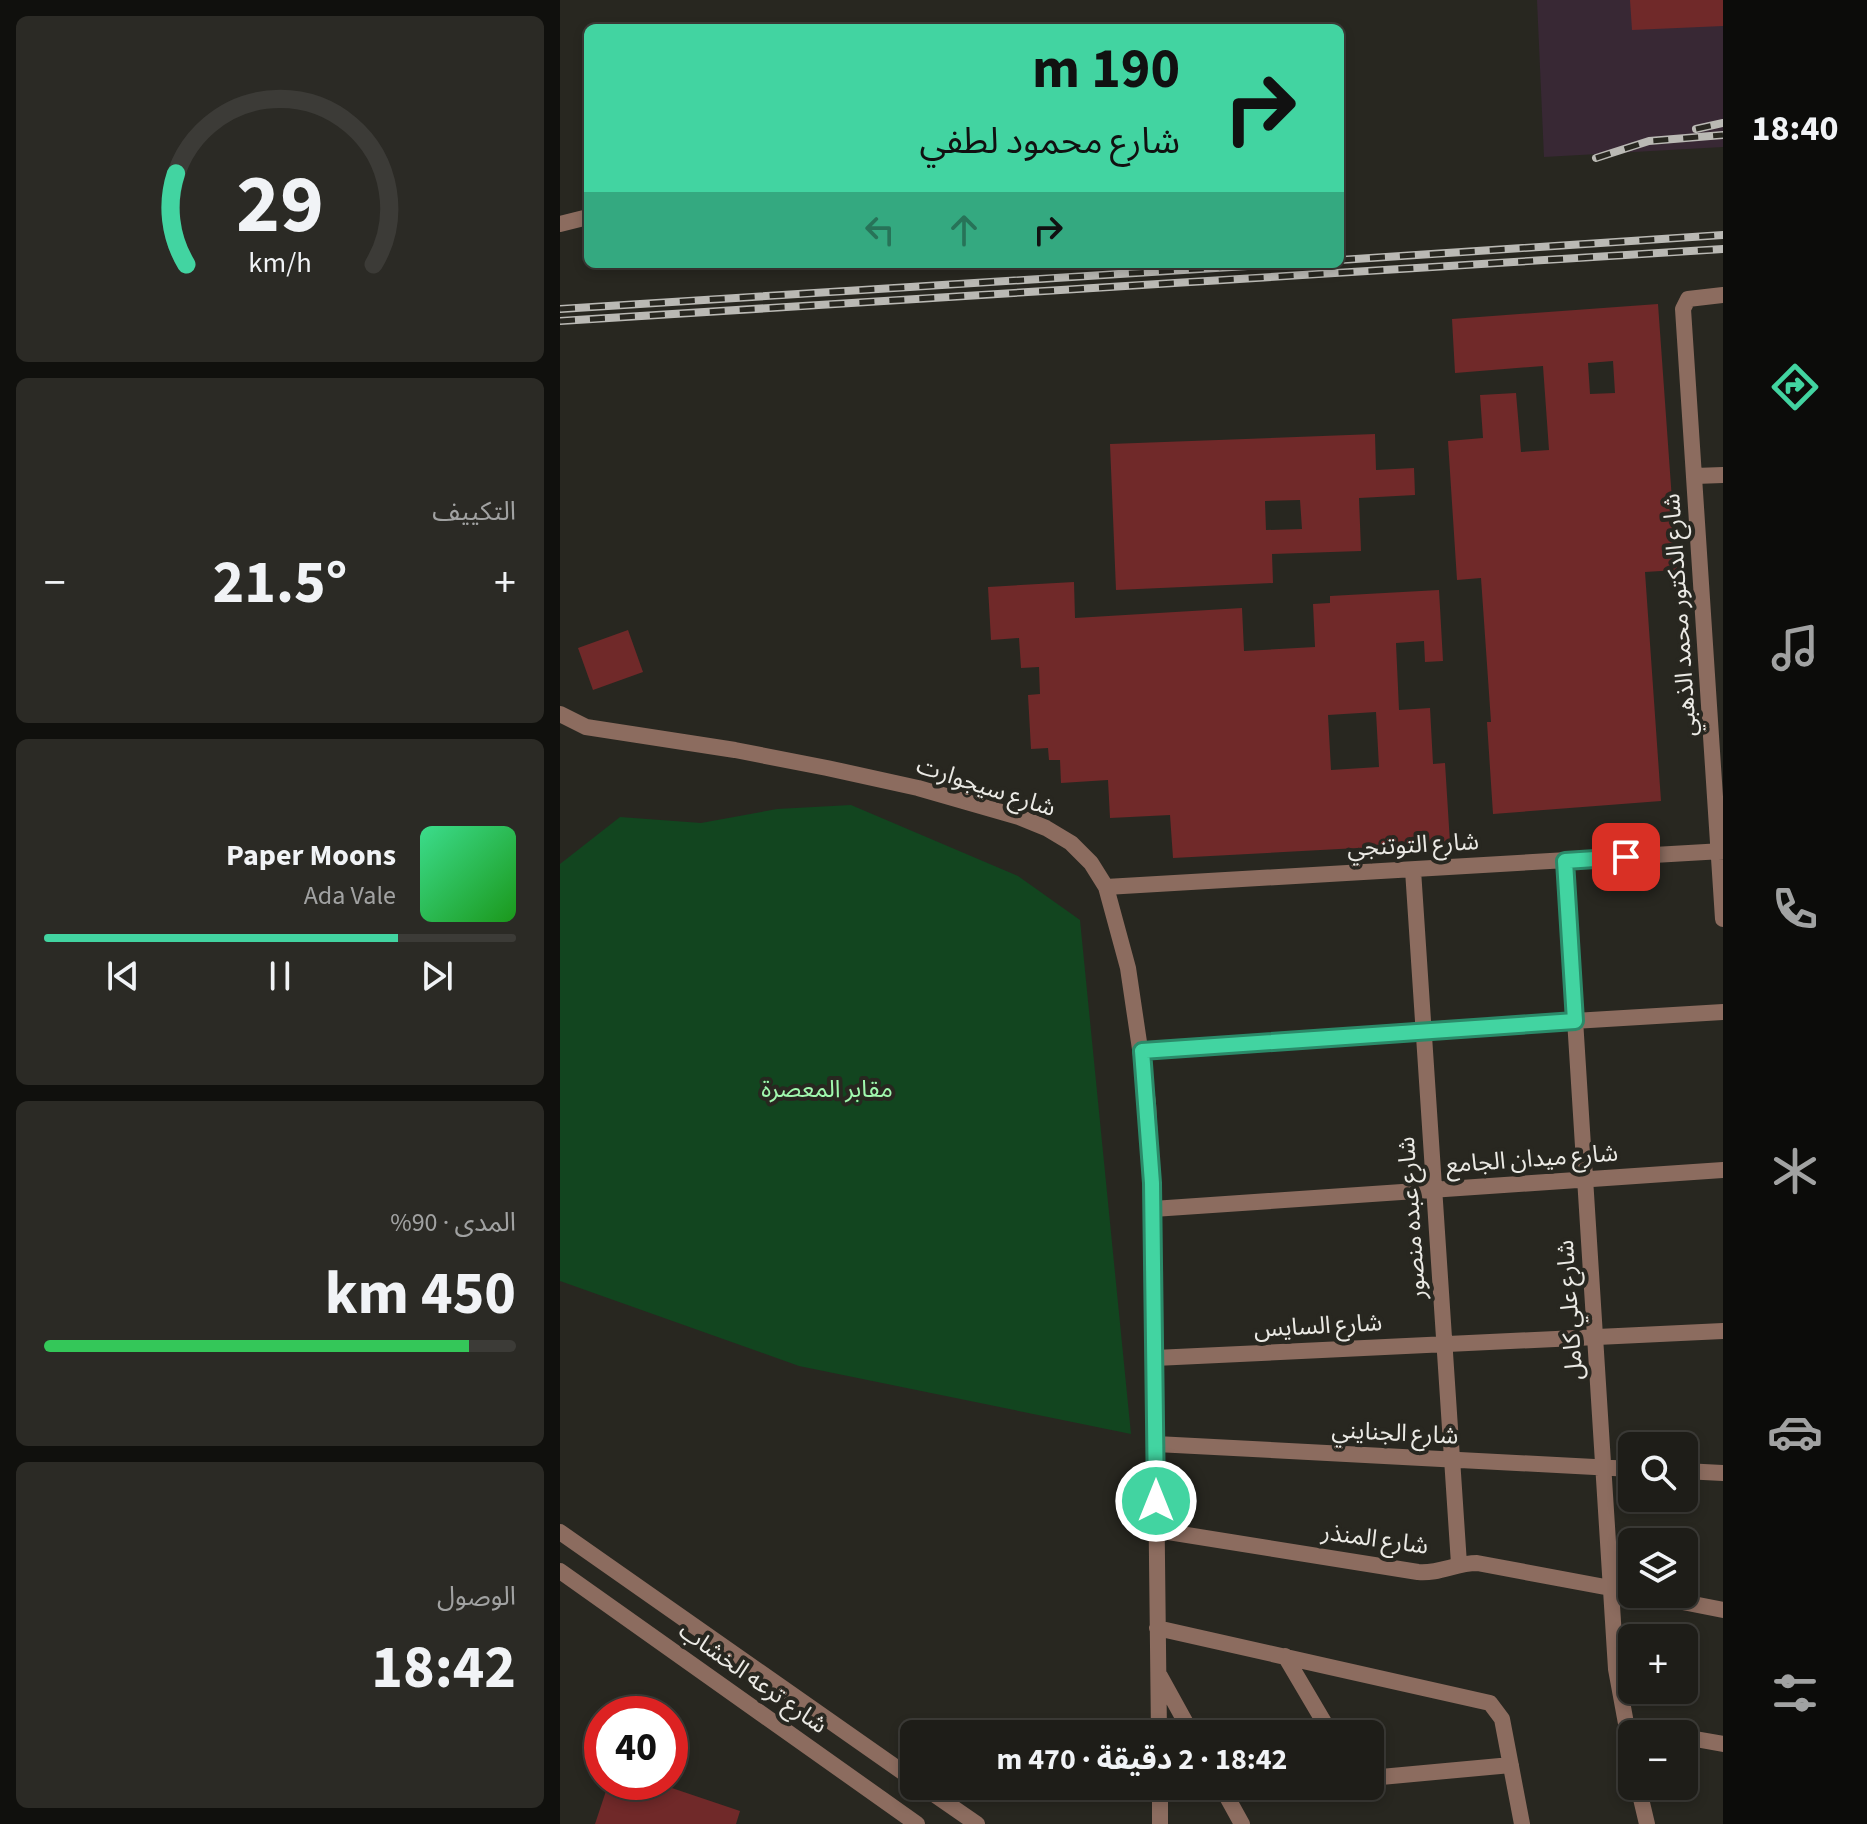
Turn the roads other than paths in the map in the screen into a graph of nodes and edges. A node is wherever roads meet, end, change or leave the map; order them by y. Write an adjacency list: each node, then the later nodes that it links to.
1 (584, 218): 2 (street)
2 (560, 224)
3 (1723, 295): 5 (street, شارع الدكتور محمد الذهبي)
4 (1723, 475): 5 (street)
5 (1695, 476): 6 (street, شارع الدكتور محمد الذهبي)
6 (1714, 651): 8 (street, شارع الدكتور محمد الذهبي)
7 (560, 714): 11 (street, شارع سيجوارت)
8 (1721, 851): 9 (street, شارع التوتنجي); 12 (street, شارع الدكتور محمد الذهبي)
9 (1565, 861): 10 (street, شارع التوتنجي); 14 (street, شارع علي كامل)
10 (1413, 870): 11 (street, شارع التوتنجي); 15 (street, شارع عبده منصور)
11 (1106, 887): 16 (street, شارع سيجوارت)
12 (1723, 919)
13 (1723, 1012): 14 (street)
14 (1575, 1021): 15 (street); 18 (street, شارع علي كامل)
15 (1424, 1030): 16 (street); 19 (street, شارع عبده منصور)
16 (1142, 1051): 20 (street, شارع سيجوارت)
17 (1723, 1170): 18 (street, شارع ميدان الجامع)
18 (1586, 1180): 19 (street, شارع ميدان الجامع); 22 (street, شارع علي كامل)
19 (1434, 1190): 20 (street, شارع ميدان الجامع); 23 (street, شارع عبده منصور)
20 (1153, 1209): 24 (street, شارع سيجوارت)
21 (1723, 1331): 22 (street, شارع السايس)
22 (1596, 1337): 23 (street, شارع السايس); 27 (street, شارع علي كامل)
23 (1444, 1344): 24 (street, شارع السايس); 26 (street, شارع عبده منصور)
24 (1155, 1358): 25 (street, شارع سيجوارت)
25 (1156, 1444): 26 (street, شارع الجنايني); 31 (street, شارع سيجوارت)
26 (1452, 1461): 27 (street, شارع الجنايني); 33 (street, شارع عبده منصور)
27 (1605, 1467): 28 (street, شارع الجنايني); 35 (street, شارع علي كامل)
28 (1618, 1468)
29 (1698, 1472): 30 (street)
30 (1723, 1473)
31 (1156, 1530): 33 (street, شارع المنذر); 39 (street, شارع سيجوارت)
32 (560, 1532): 49 (street, شارع ترعه الخشاب)
33 (1459, 1564): 35 (street, شارع المنذر)
34 (560, 1571): 55 (street, شارع ترعه الخشاب)
35 (1612, 1588): 36 (street, شارع المنذر); 45 (street, شارع علي كامل)
36 (1618, 1589)
37 (1698, 1605): 38 (street)
38 (1723, 1610)
39 (1157, 1628): 40 (street); 41 (street, شارع سيجوارت)
40 (1285, 1656): 44 (street); 48 (street)
41 (1158, 1673): 42 (street, شارع سيجوارت); 43 (street)
42 (1159, 1720)
43 (1184, 1720)
44 (1323, 1720)
45 (1625, 1720)
46 (1698, 1740): 47 (street)
47 (1723, 1744)
48 (1511, 1765): 50 (street); 59 (street)
49 (900, 1770)
50 (1384, 1777)
51 (942, 1800): 56 (street)
52 (1160, 1800): 57 (street)
53 (1229, 1800): 58 (street)
54 (1641, 1800): 60 (street)
55 (917, 1824)
56 (977, 1824)
57 (1160, 1824)
58 (1242, 1824)
59 (1522, 1824)
60 (1647, 1824)

